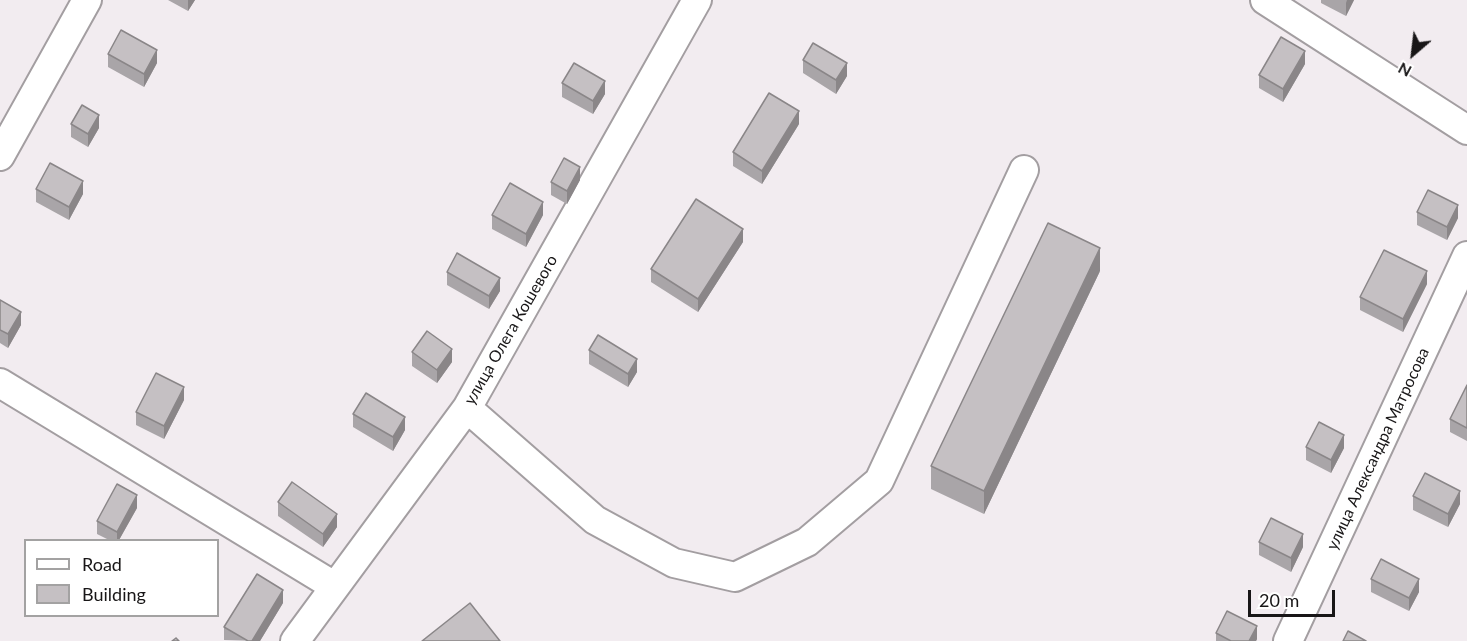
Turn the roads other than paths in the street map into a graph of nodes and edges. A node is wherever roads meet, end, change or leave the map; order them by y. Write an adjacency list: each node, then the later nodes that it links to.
1 (87, 0): 5 (street)
2 (697, 0): 9 (street, улица Олега Кошевого)
3 (1265, 0): 4 (street)
4 (1467, 130)
5 (0, 156)
6 (1024, 170): 9 (street)
7 (1467, 256): 12 (street, улица Александра Матросова)
8 (0, 383): 10 (street)
9 (467, 408): 10 (street, улица Олега Кошевого)
10 (334, 586): 11 (street, улица Олега Кошевого)
11 (295, 641)
12 (1288, 641)

